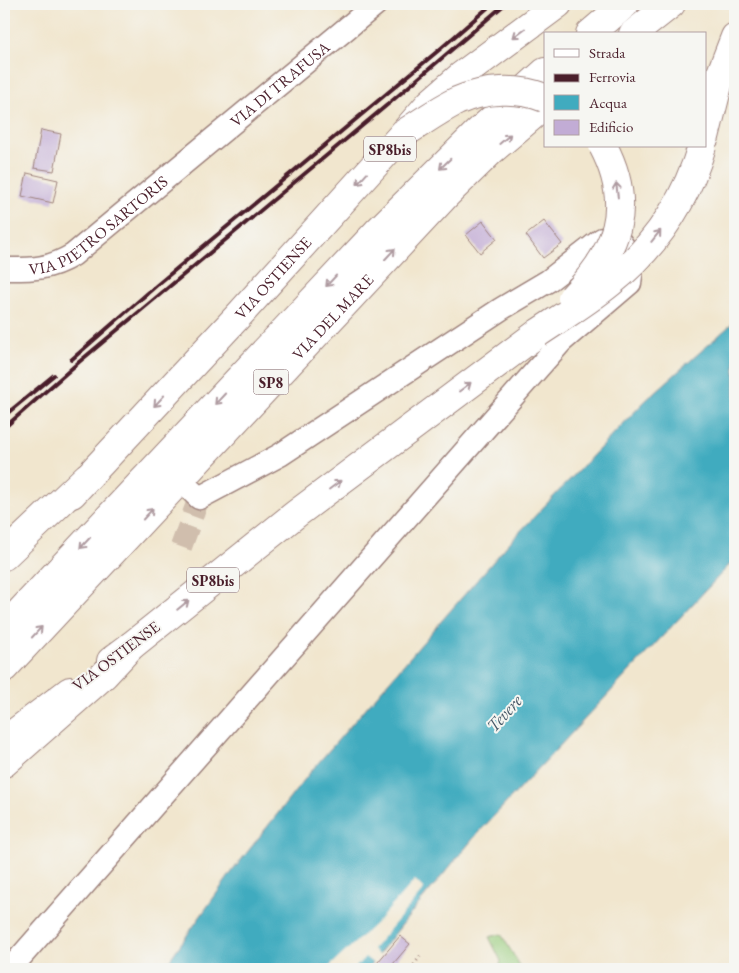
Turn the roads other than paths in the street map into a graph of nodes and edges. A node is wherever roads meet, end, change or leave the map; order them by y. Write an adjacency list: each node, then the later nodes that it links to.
1 (376, 4): 15 (street, VIA DI TRAFUSA)
2 (558, 4): 12 (main road, VIA OSTIENSE / SP8bis, one-way to 12, bridge)
3 (625, 4): 5 (main road)
4 (671, 4): 6 (main road)
5 (592, 32)
6 (636, 32)
7 (735, 37): 11 (main road)
8 (544, 73): 22 (main road, VIA DEL MARE / SP8, one-way to 22)
9 (544, 98): 12 (main road, bridge)
10 (544, 106): 19 (main road, VIA DEL MARE / SP8, one-way to 10)
11 (706, 133)
12 (403, 134): 18 (main road, VIA OSTIENSE / SP8bis, one-way to 18)
13 (604, 148): 17 (main road, one-way to 13, bridge)
14 (701, 148): 17 (main road, SP8bis, one-way to 14, bridge)
15 (185, 164): 16 (street, VIA PIETRO SARTORIS)
16 (4, 269)
17 (538, 333): 23 (main road, VIA OSTIENSE / SP8bis, one-way to 17)
18 (87, 477): 20 (main road); 21 (main road, VIA OSTIENSE / SP8bis)
19 (180, 480): 24 (main road, VIA DEL MARE / SP8, one-way to 19); 27 (street)
20 (4, 556)
21 (4, 570)
22 (4, 630)
23 (131, 646): 25 (main road, VIA OSTIENSE / SP8bis); 26 (main road)
24 (4, 668)
25 (4, 741)
26 (4, 762)
27 (10, 969)

